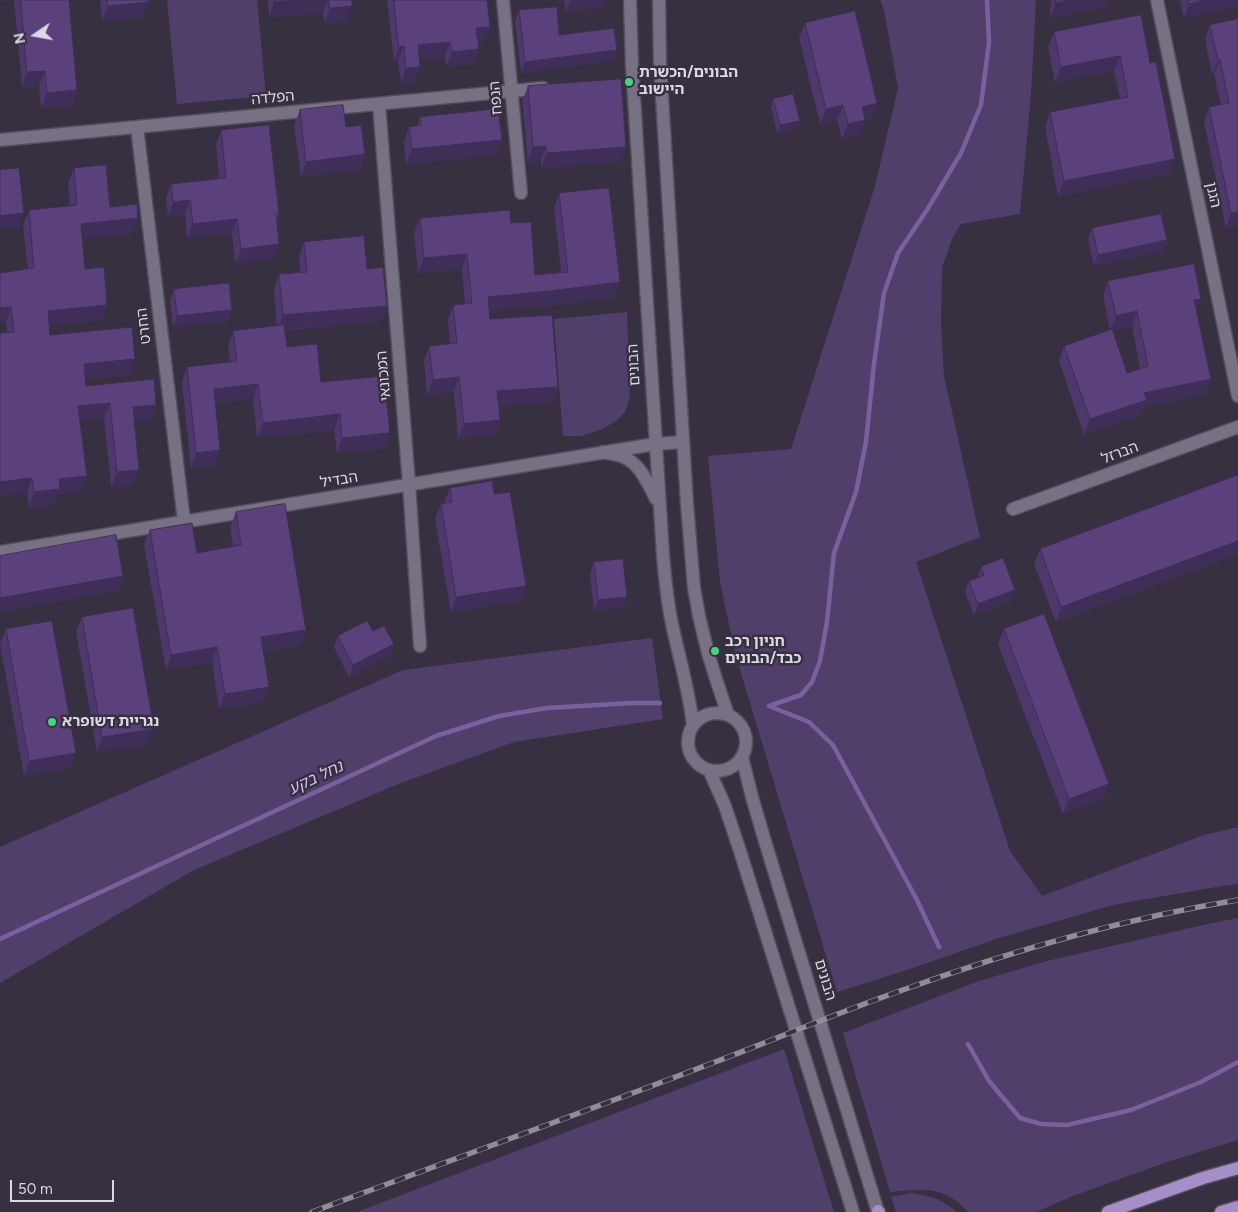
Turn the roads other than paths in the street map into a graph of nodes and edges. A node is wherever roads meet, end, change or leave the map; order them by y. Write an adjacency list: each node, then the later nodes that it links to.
1 (503, 0): 6 (street, הנפח)
2 (630, 0): 14 (street, הבונים)
3 (659, 0): 13 (street)
4 (1157, 0): 11 (street, הגנן)
5 (550, 88): 6 (street, הפלדה)
6 (511, 91): 7 (street, הפלדה); 10 (street, הנפח)
7 (379, 104): 8 (street, הפלדה); 16 (street, המכונאי)
8 (137, 127): 9 (street, הפלדה); 19 (street, החרט)
9 (0, 140)
10 (521, 193)
11 (1238, 396)
12 (1238, 428): 18 (street, הברזל)
13 (683, 442): 14 (street, הבדיל); 22 (street)
14 (655, 444): 15 (street, הבדיל); 17 (street, הבונים)
15 (603, 452): 16 (street, הבדיל); 17 (street)
16 (410, 484): 19 (street, הבדיל); 21 (street, המכונאי)
17 (659, 506): 23 (street, הבונים)
18 (1013, 509)
19 (184, 521): 20 (street, הבדיל)
20 (0, 552)
21 (420, 646)
22 (728, 715): 23 (street); 24 (street)
23 (693, 725): 25 (street)
24 (742, 757): 25 (street); 29 (street, הבונים)
25 (710, 770): 28 (street)
26 (1238, 1168): 30 (main road)
27 (1238, 1207): 31 (main road)
28 (853, 1212)
29 (878, 1212)
30 (1108, 1212)
31 (1221, 1212)

